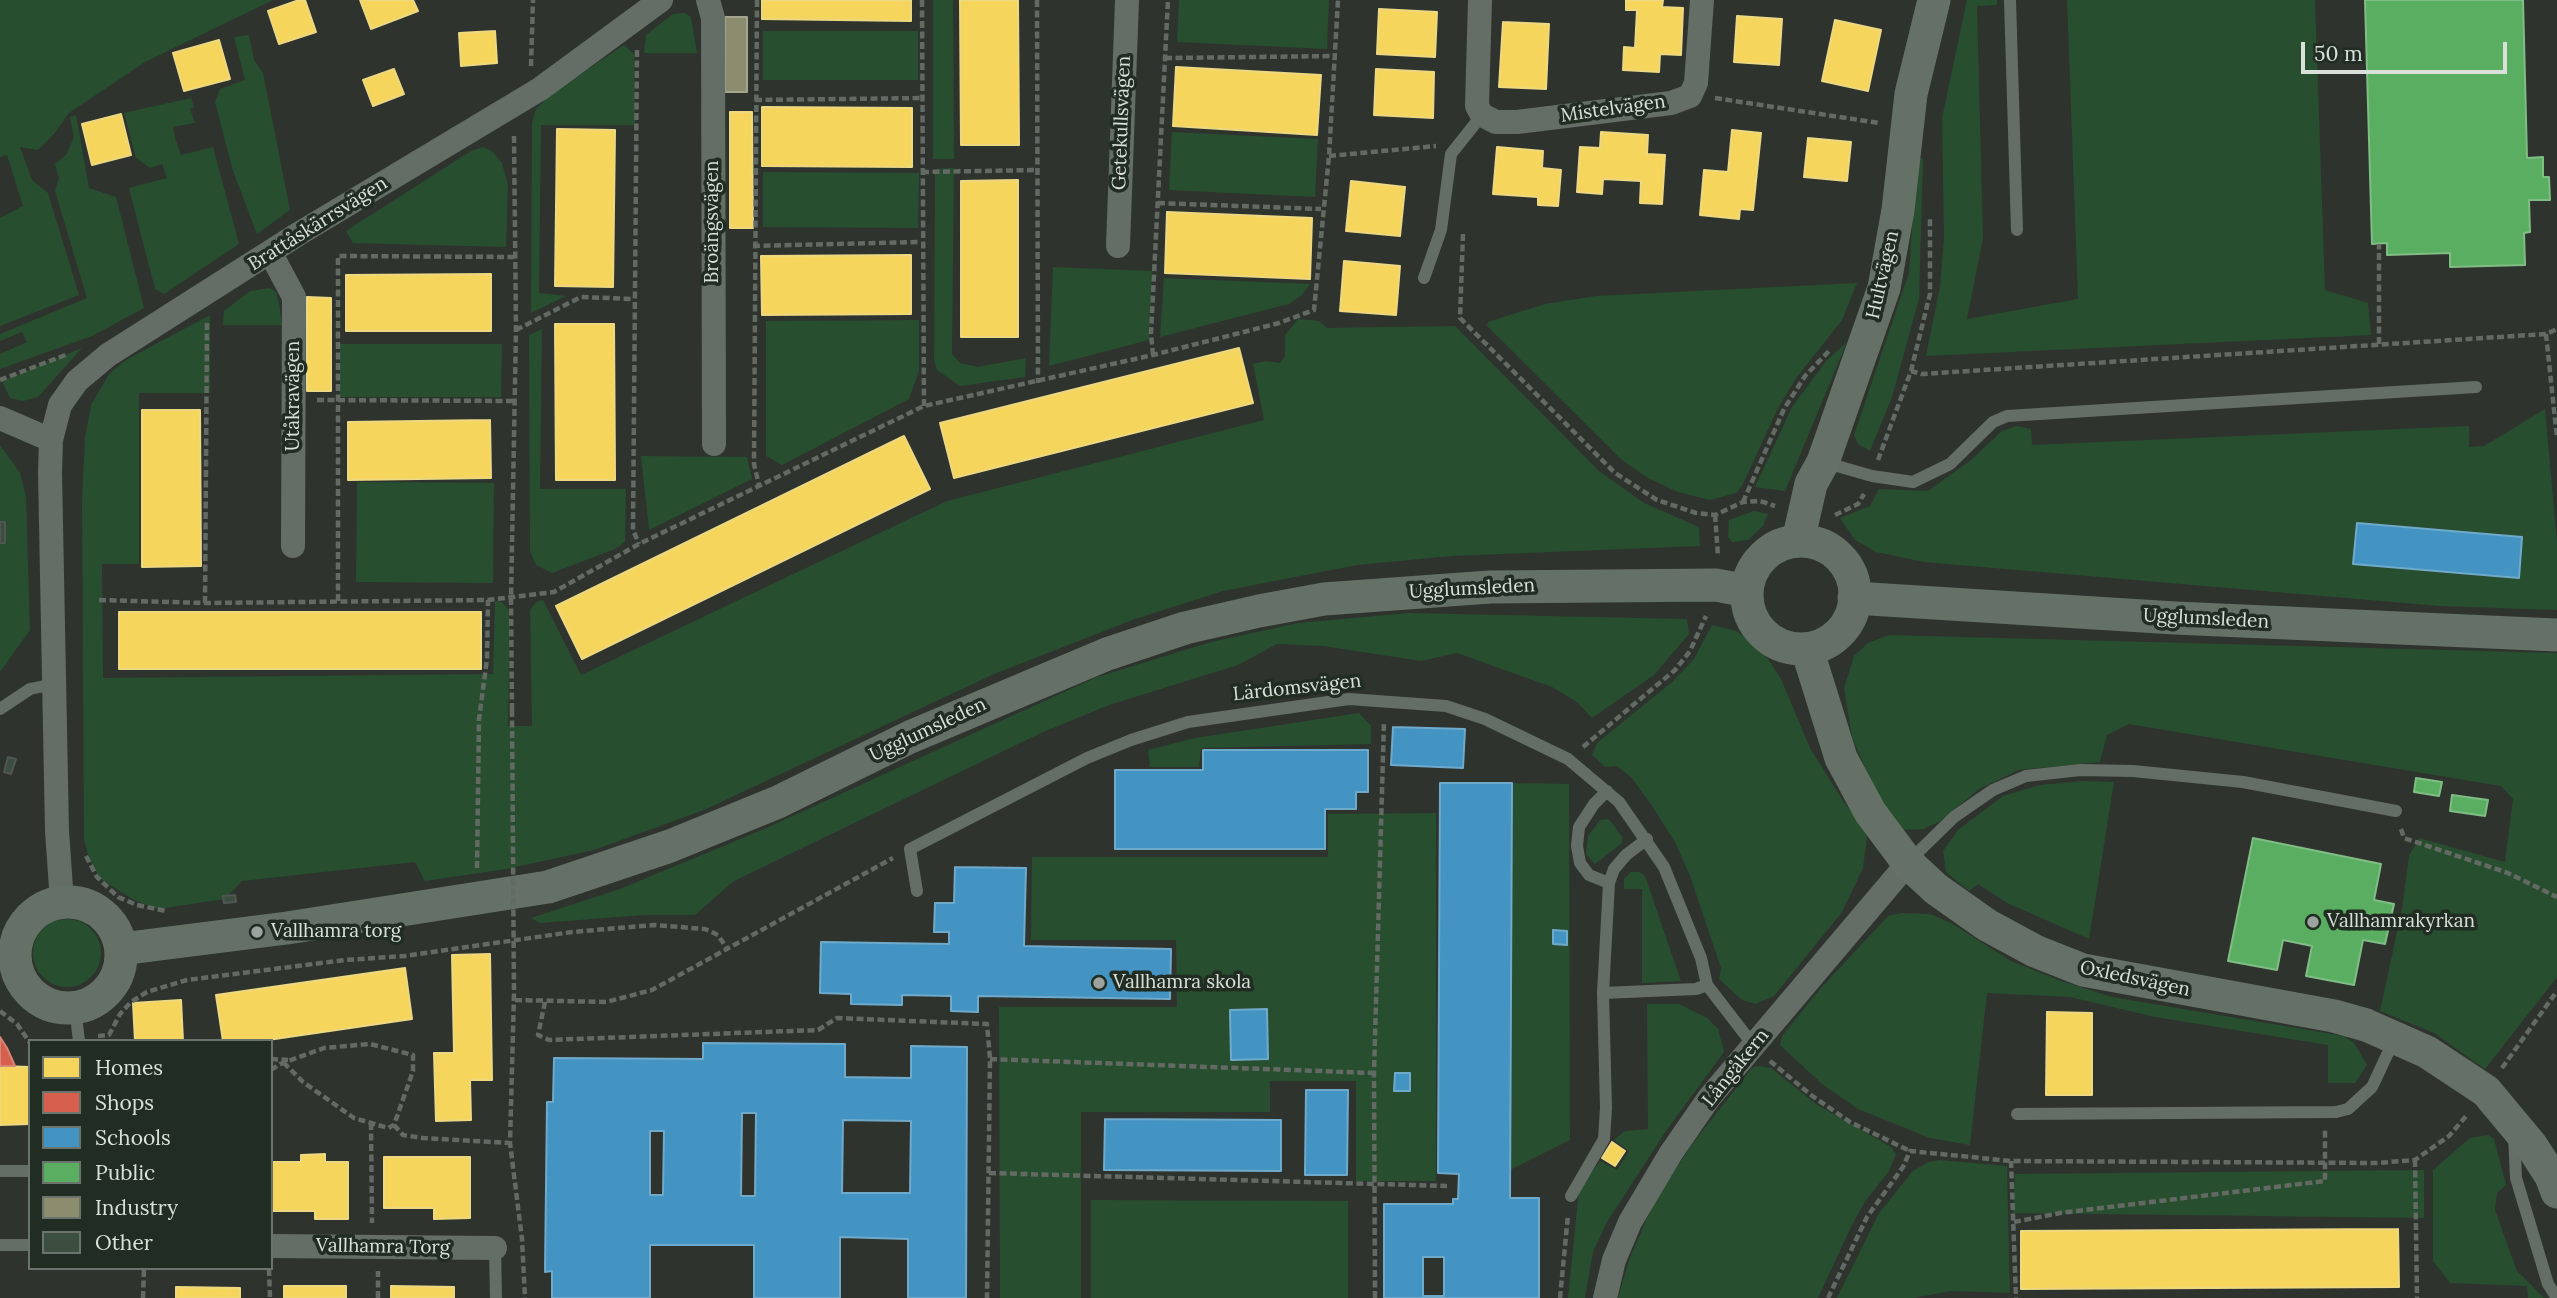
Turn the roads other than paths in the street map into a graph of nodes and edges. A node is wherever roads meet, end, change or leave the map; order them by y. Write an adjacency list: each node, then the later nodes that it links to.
1 (661, 0): 11 (street, Brattåskärrsvägen)
2 (708, 0): 16 (street, Broängsvägen)
3 (1127, 0): 10 (street, Getekullsvägen)
4 (1480, 0): 8 (street)
5 (1702, 0): 8 (street, Mistelvägen)
6 (1934, 0): 17 (street, Hultvägen)
7 (2010, 0): 9 (lane)
8 (1482, 115): 12 (lane)
9 (2017, 230)
10 (1118, 246)
11 (270, 253): 15 (street, Brattåskärrsvägen); 19 (street, Utåkravägen)
12 (1424, 278)
13 (2476, 387): 17 (lane)
14 (0, 418): 15 (street)
15 (51, 440): 24 (street)
16 (714, 444)
17 (1823, 462): 18 (street, Hultvägen)
18 (1801, 528): 20 (street); 21 (street)
19 (293, 546)
20 (1747, 591): 23 (street); 33 (street, Ugglumsleden)
21 (1854, 598): 22 (street, Ugglumsleden); 23 (street)
22 (2557, 635)
23 (1807, 649): 29 (street, Oxledsvägen)
24 (54, 684): 25 (lane); 32 (street)
25 (0, 709)
26 (1607, 791): 28 (lane, Lärdomsvägen); 30 (lane); 31 (lane, Lärdomsvägen)
27 (2396, 811): 29 (lane)
28 (1647, 839): 30 (lane); 35 (lane, Lärdomsvägen)
29 (1908, 863): 38 (street, Oxledsvägen); 39 (street, Långåkern)
30 (1609, 883): 36 (lane)
31 (917, 891)
32 (62, 902): 33 (street); 34 (street)
33 (121, 949): 37 (street)
34 (7, 954): 37 (street)
35 (1707, 985): 36 (lane); 39 (lane, Lärdomsvägen)
36 (1603, 993): 45 (lane)
37 (78, 1029)
38 (2395, 1036): 40 (lane); 41 (street, Oxledsvägen)
39 (1754, 1046): 51 (street, Långåkern)
40 (2017, 1114)
41 (2516, 1124): 44 (street, Oxledsvägen); 52 (lane)
42 (0, 1171): 43 (lane)
43 (28, 1171)
44 (2557, 1192)
45 (1571, 1196)
46 (0, 1244): 47 (lane)
47 (28, 1245)
48 (273, 1246): 49 (street, Vallhamra Torg)
49 (495, 1248): 50 (lane)
50 (496, 1298)
51 (1605, 1298)
52 (2557, 1298)

